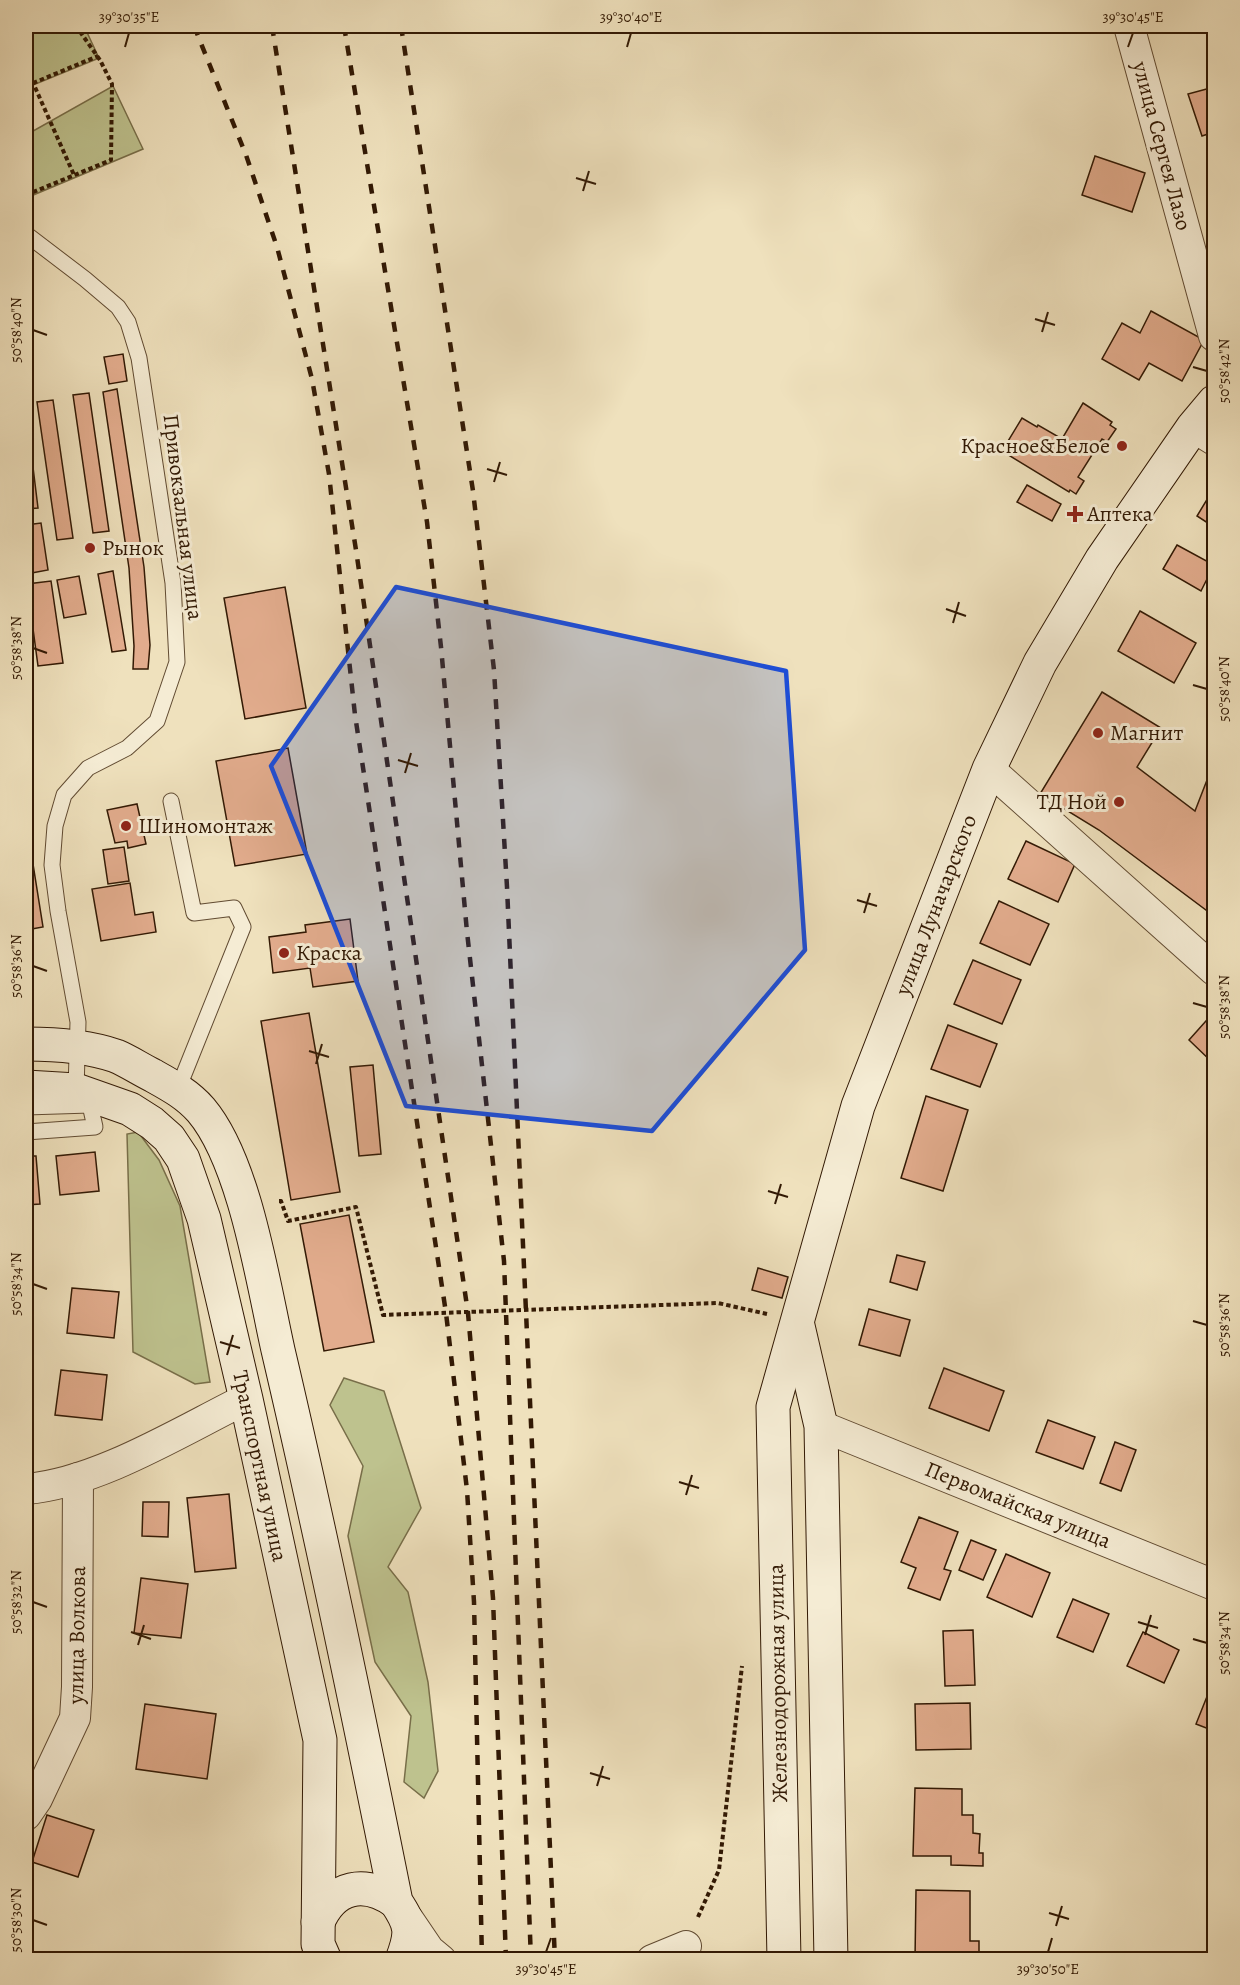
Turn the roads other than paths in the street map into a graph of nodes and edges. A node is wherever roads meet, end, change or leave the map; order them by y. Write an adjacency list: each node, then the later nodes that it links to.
1 (1129, 26): 3 (street, улица Сергея Лазо)
2 (26, 234): 10 (lane, Привокзальная улица)
3 (1215, 336)
4 (1215, 402): 5 (main road, улица Луначарского)
5 (1204, 434): 6 (main road, улица Луначарского)
6 (989, 769): 8 (street); 16 (main road, улица Луначарского)
7 (171, 801): 12 (lane)
8 (1215, 970)
9 (26, 1044): 10 (main road, Транспортная улица)
10 (79, 1048): 12 (main road, Транспортная улица); 13 (lane, Привокзальная улица)
11 (26, 1087): 13 (main road, Транспортная улица)
12 (178, 1089): 24 (main road, Транспортная улица)
13 (76, 1090): 17 (main road, Транспортная улица)
14 (26, 1107): 15 (lane)
15 (26, 1132)
16 (797, 1321): 18 (main road, улица Луначарского); 19 (main road)
17 (246, 1399): 20 (street); 25 (main road, Транспортная улица)
18 (773, 1407): 19 (main road); 31 (main road, Железнодорожная улица)
19 (820, 1426): 22 (street, Первомайская улица); 32 (main road)
20 (78, 1478): 21 (street); 23 (street, улица Волкова)
21 (26, 1489)
22 (1215, 1585)
23 (26, 1815)
24 (402, 1910): 25 (main road); 28 (main road, Транспортная улица); 29 (street)
25 (318, 1922): 27 (main road, Транспортная улица)
26 (686, 1946): 30 (street)
27 (325, 1959)
28 (402, 1959)
29 (441, 1959)
30 (652, 1959)
31 (784, 1959)
32 (831, 1959)

